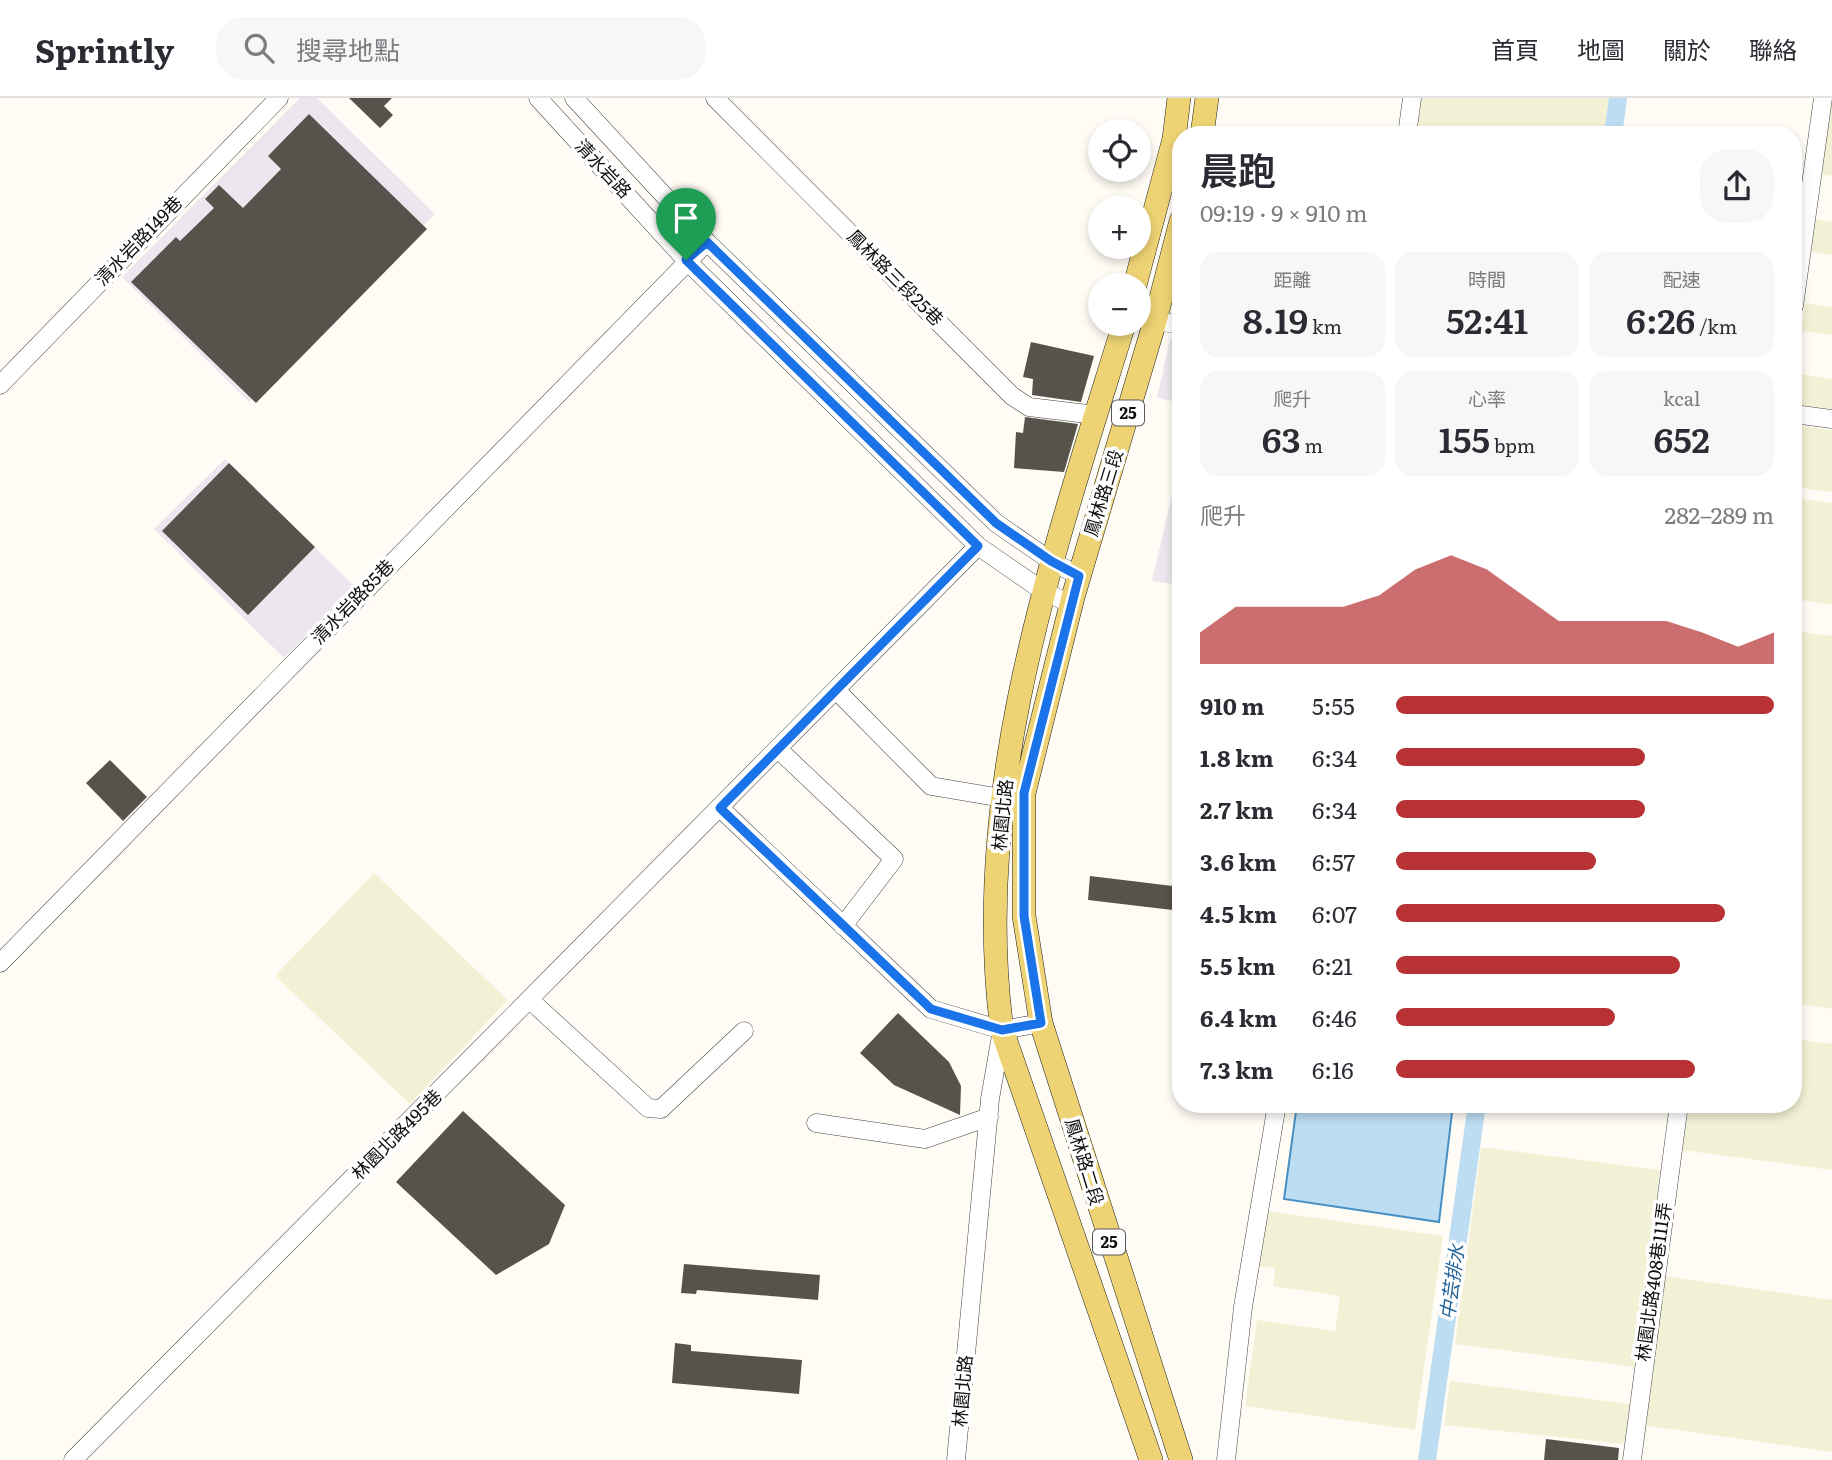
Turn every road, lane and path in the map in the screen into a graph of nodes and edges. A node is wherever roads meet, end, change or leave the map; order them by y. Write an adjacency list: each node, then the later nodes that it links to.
1 (279, 98): 23 (street, 清水岩路149巷)
2 (537, 98): 16 (street, 清水岩路)
3 (574, 98): 13 (street, 清水岩路)
4 (715, 98): 24 (street, 鳳林路三段25巷)
5 (1179, 98): 9 (main road)
6 (1207, 98): 10 (main road)
7 (1412, 98): 11 (street)
8 (1823, 98): 15 (street)
9 (1176, 126)
10 (1203, 126)
11 (1408, 126)
12 (1172, 146): 17 (main road)
13 (707, 242): 16 (street, 清水岩路85巷); 28 (street, 清水岩路)
14 (1172, 247): 18 (main road, 鳳林路三段 / 25)
15 (1802, 249)
16 (686, 260): 27 (street, 清水岩路); 37 (street, 清水岩路85巷)
17 (1138, 273)
18 (1151, 307)
19 (1151, 320): 20 (street)
20 (1172, 323)
21 (1121, 336): 24 (main road, 鳳林路三段 / 25)
22 (1143, 336): 29 (main road, 鳳林路三段 / 25)
23 (0, 385)
24 (1096, 415): 28 (main road, 鳳林路三段 / 25)
25 (1802, 415): 26 (street)
26 (1832, 419)
27 (978, 546): 30 (street, 清水岩路); 32 (street, 林園北路495巷)
28 (1051, 561): 29 (street, 清水岩路); 30 (main road, 林園北路 / 25)
29 (1079, 576): 31 (main road, 鳳林路三段 / 25)
30 (1043, 591): 31 (street, 清水岩路); 34 (main road, 林園北路 / 25)
31 (1071, 604): 39 (main road, 林園北路 / 25)
32 (836, 690): 33 (street, 林園北路495巷); 34 (street)
33 (778, 750): 35 (street, 林園北路495巷); 36 (street)
34 (1002, 799): 40 (main road, 林園北路 / 25)
35 (720, 808): 36 (street); 38 (street, 林園北路495巷)
36 (843, 926): 40 (street)
37 (0, 963)
38 (531, 1001): 41 (street); 46 (street, 林園北路495巷)
39 (1041, 1023): 40 (street); 49 (main road, 鳳林路二段 / 25)
40 (1002, 1030): 44 (street, 林園北路); 48 (main road, 鳳林路二段 / 25)
41 (744, 1031)
42 (1275, 1113): 50 (street)
43 (1678, 1113): 51 (street, 林園北路408巷111弄)
44 (989, 1118): 45 (street); 47 (street, 林園北路)
45 (817, 1123)
46 (74, 1460)
47 (957, 1460)
48 (1150, 1460)
49 (1181, 1460)
50 (1226, 1460)
51 (1632, 1460)

